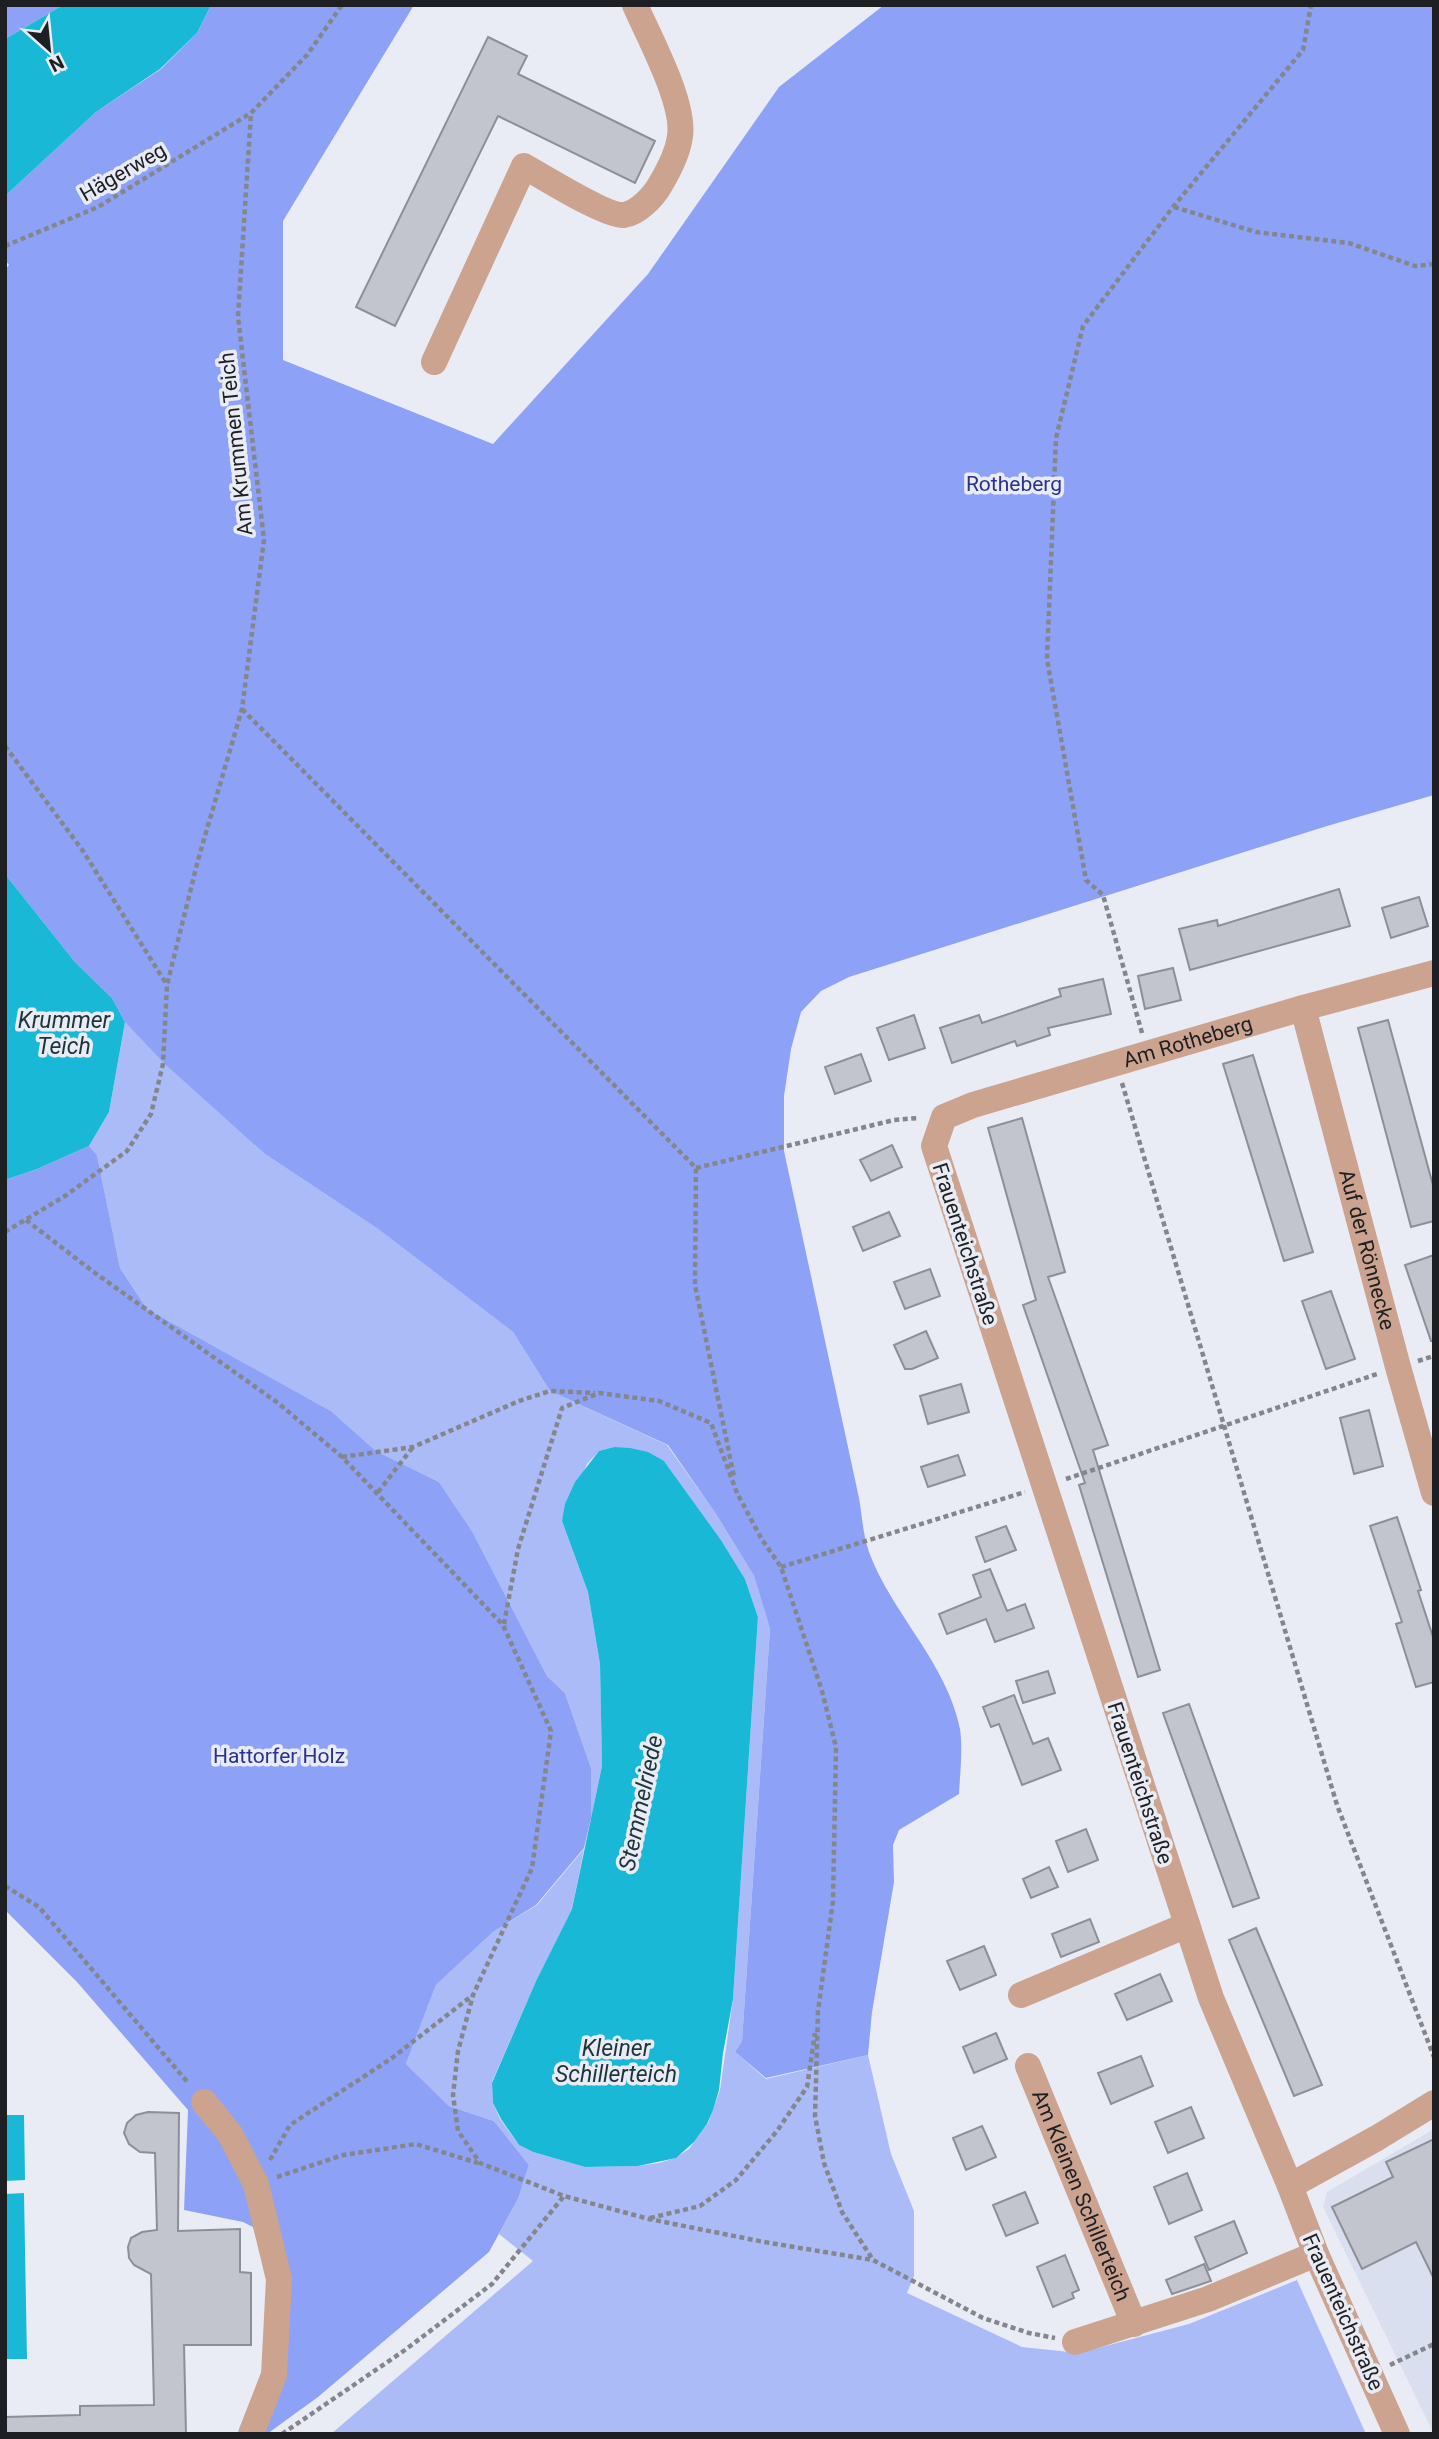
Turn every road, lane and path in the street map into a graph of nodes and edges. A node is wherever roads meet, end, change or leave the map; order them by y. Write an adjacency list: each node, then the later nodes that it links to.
1 (342, 5): 4 (path)
2 (635, 5): 8 (street)
3 (1311, 5): 5 (path)
4 (251, 113): 6 (path, Hägerweg); 9 (path, Am Krummen Teich)
5 (1174, 207): 7 (path); 14 (path)
6 (5, 246)
7 (1434, 264)
8 (434, 362)
9 (242, 709): 12 (path, Am Krummen Teich); 17 (path)
10 (5, 746): 12 (path)
11 (1434, 973): 13 (street, Am Rotheberg)
12 (167, 985): 18 (path, Am Krummen Teich)
13 (1303, 1008): 14 (street, Am Rotheberg); 21 (street, Auf der Rönnecke)
14 (1148, 1054): 15 (street, Am Rotheberg)
15 (1115, 1062): 16 (street, Am Rotheberg); 23 (path)
16 (944, 1117): 17 (path); 26 (street, Frauenteichstraße)
17 (696, 1168): 28 (path)
18 (26, 1220): 19 (path, Am Krummen Teich); 25 (path)
19 (5, 1232)
20 (1434, 1356): 21 (path)
21 (1398, 1367): 23 (path); 29 (street, Auf der Rönnecke)
22 (599, 1393): 24 (path); 28 (path); 31 (path)
23 (1224, 1427): 26 (path); 37 (path)
24 (413, 1447): 25 (path); 27 (path)
25 (342, 1457): 27 (path)
26 (1043, 1486): 30 (path); 33 (street, Frauenteichstraße)
27 (378, 1492): 31 (path)
28 (737, 1493): 30 (path)
29 (1434, 1493)
30 (781, 1567): 36 (path)
31 (503, 1625): 34 (path)
32 (5, 1886): 39 (path)
33 (1187, 1925): 35 (street); 43 (street, Frauenteichstraße)
34 (473, 1995): 41 (path); 42 (path)
35 (1021, 1995)
36 (818, 2011): 45 (path); 47 (path)
37 (1434, 2057)
38 (1028, 2066): 48 (street, Am Kleinen Schillerteich)
39 (204, 2102): 42 (street)
40 (1434, 2103): 43 (street)
41 (480, 2163): 42 (path); 44 (path)
42 (256, 2183): 52 (street)
43 (1290, 2186): 46 (street, Frauenteichstraße)
44 (564, 2196): 45 (path); 53 (path)
45 (649, 2219): 47 (path)
46 (1316, 2254): 48 (street, Am Kleinen Schillerteich); 51 (street, Frauenteichstraße)
47 (873, 2260): 49 (path)
48 (1134, 2324): 49 (street, Am Kleinen Schillerteich)
49 (1075, 2342)
50 (1434, 2344): 51 (path)
51 (1370, 2374): 54 (street, Frauenteichstraße)
52 (251, 2434)
53 (282, 2434)
54 (1397, 2434)

